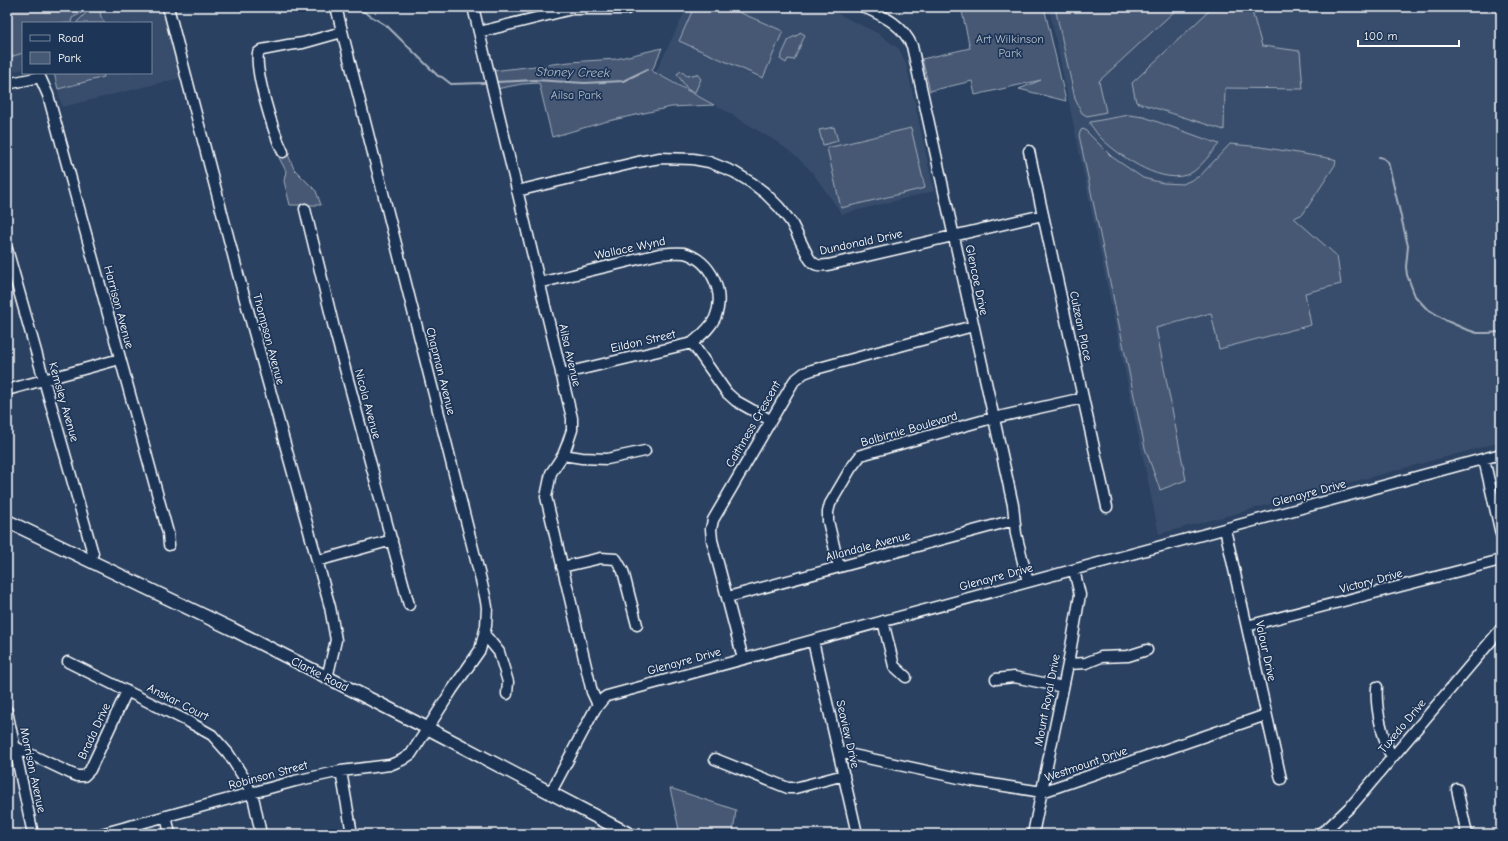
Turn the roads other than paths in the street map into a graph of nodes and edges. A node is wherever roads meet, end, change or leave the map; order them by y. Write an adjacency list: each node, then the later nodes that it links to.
1 (168, 7): 38 (street, Thompson Avenue)
2 (336, 7): 7 (street, Chapman Avenue)
3 (473, 7): 8 (street, Ailsa Avenue)
4 (572, 8): 5 (street); 8 (street)
5 (627, 8)
6 (868, 8): 15 (street, Glencoe Drive)
7 (342, 32): 11 (street); 51 (street, Chapman Avenue)
8 (479, 32): 12 (street, Ailsa Avenue)
9 (7, 84): 20 (street, Harrison Avenue)
10 (1029, 151): 14 (street, Culzean Place)
11 (283, 152)
12 (517, 191): 15 (street, Dundonald Drive); 17 (street, Ailsa Avenue)
13 (305, 209): 36 (street, Nicola Avenue)
14 (1043, 215): 15 (street, Dundonald Drive); 24 (street, Culzean Place)
15 (953, 235): 18 (street, Glencoe Drive)
16 (7, 249): 22 (street, Kemsley Avenue)
17 (539, 282): 19 (street, Wallace Wynd); 21 (street, Ailsa Avenue)
18 (973, 326): 25 (street, Glencoe Drive); 26 (street, Caithness Crescent)
19 (692, 343): 21 (street, Eildon Street); 26 (street, Eildon Street)
20 (120, 359): 22 (street); 37 (street, Harrison Avenue)
21 (561, 374): 29 (street, Ailsa Avenue)
22 (44, 380): 23 (street); 40 (street, Kemsley Avenue)
23 (7, 390)
24 (1083, 398): 25 (street, Balbirnie Boulevard); 31 (street, Culzean Place)
25 (993, 419): 32 (street, Glencoe Drive); 42 (street, Balbirnie Boulevard)
26 (770, 420): 45 (street, Caithness Crescent)
27 (645, 450): 29 (street)
28 (1501, 454): 30 (street, Glenayre Drive)
29 (563, 455): 41 (street, Ailsa Avenue)
30 (1484, 459): 34 (street, Glenayre Drive); 35 (street)
31 (1107, 507)
32 (1014, 520): 42 (street, Allandale Avenue); 44 (street, Glencoe Drive)
33 (7, 521): 40 (main road, Clarke Road)
34 (1225, 529): 43 (street, Glenayre Drive); 49 (street, Valour Drive)
35 (1501, 534)
36 (392, 540): 38 (street); 46 (street, Nicola Avenue)
37 (169, 545)
38 (317, 560): 58 (street, Thompson Avenue)
39 (1501, 560): 49 (street, Victory Drive)
40 (89, 561): 58 (main road, Clarke Road)
41 (562, 567): 48 (street); 64 (street, Ailsa Avenue)
42 (839, 567): 45 (street, Allandale Avenue)
43 (1074, 570): 44 (street, Glenayre Drive); 56 (street, Mount Royal Drive)
44 (1028, 582): 47 (street, Glenayre Drive)
45 (728, 597): 54 (street, Caithness Crescent)
46 (409, 605)
47 (883, 621): 52 (street, Glenayre Drive); 57 (street)
48 (637, 625)
49 (1247, 626): 66 (street, Valour Drive)
50 (1501, 629): 70 (street, Tuxedo Drive)
51 (484, 635): 63 (street); 67 (street, Chapman Avenue)
52 (813, 640): 54 (street, Glenayre Drive); 69 (street, Seaview Drive)
53 (1147, 650): 56 (street)
54 (743, 659): 64 (street, Glenayre Drive)
55 (68, 662): 62 (street, Anskar Court)
56 (1068, 664): 60 (street, Mount Royal Drive)
57 (906, 677)
58 (327, 678): 67 (main road, Clarke Road)
59 (996, 679): 60 (street)
60 (1063, 687): 77 (street, Mount Royal Drive)
61 (1377, 687): 70 (street)
62 (127, 691): 68 (street, Brada Drive); 78 (street, Anskar Court)
63 (507, 694)
64 (598, 705): 76 (street, Glenayre Drive)
65 (7, 711): 68 (street, Morrison Avenue)
66 (1266, 715): 74 (street, Valour Drive); 77 (street, Westmount Drive)
67 (429, 729): 72 (street, Robinson Street); 76 (main road, Clarke Road)
68 (15, 747): 80 (street, Morrison Avenue)
69 (839, 752): 73 (street, Seaview Drive); 77 (street, Westmount Drive)
70 (1392, 758): 88 (street, Tuxedo Drive)
71 (715, 759): 73 (street)
72 (341, 771): 78 (street, Robinson Street); 84 (street)
73 (844, 775): 86 (street, Seaview Drive)
74 (1281, 779)
75 (1457, 789): 89 (street)
76 (551, 792): 85 (main road, Clarke Road)
77 (1042, 792): 87 (street, Mount Royal Drive)
78 (252, 793): 79 (street, Robinson Street); 83 (street, Anskar Court)
79 (166, 816): 81 (street, Robinson Street); 82 (street)
80 (33, 834)
81 (101, 834)
82 (170, 834)
83 (261, 834)
84 (352, 834)
85 (629, 834)
86 (857, 834)
87 (1033, 834)
88 (1318, 834)
89 (1467, 834)

